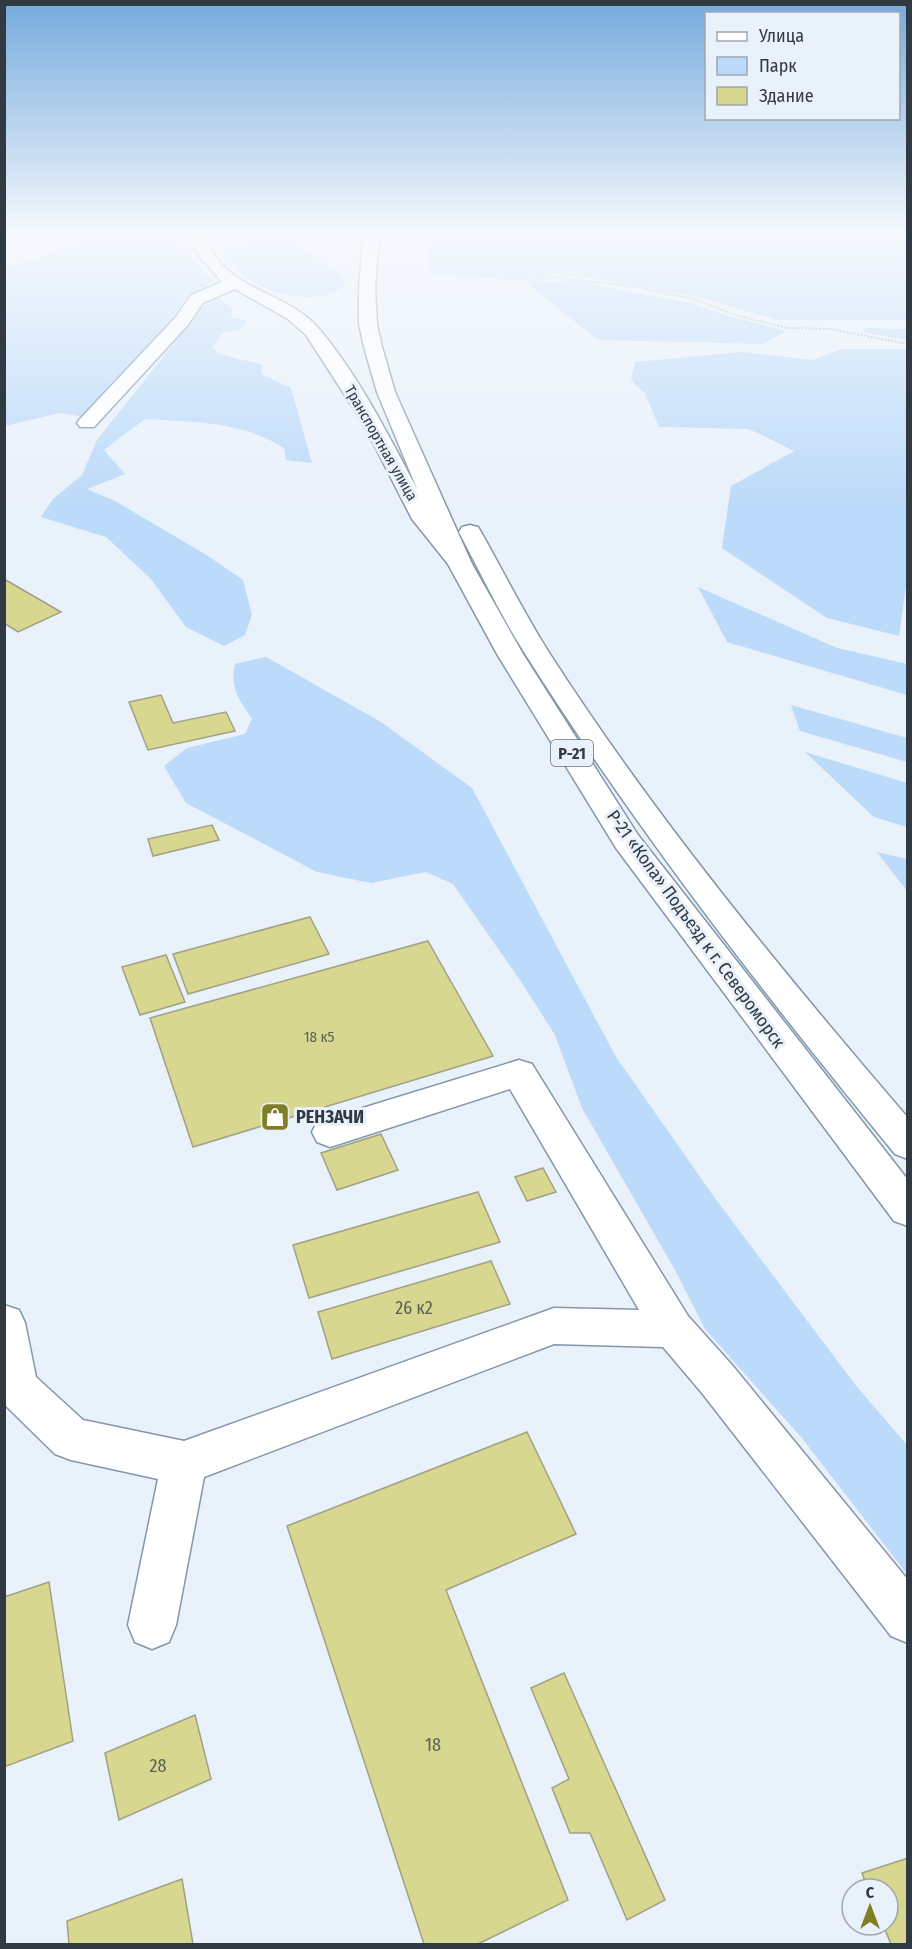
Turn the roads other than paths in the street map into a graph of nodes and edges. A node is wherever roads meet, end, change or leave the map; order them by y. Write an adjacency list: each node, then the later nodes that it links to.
1 (178, 325): 5 (main road)
2 (305, 325): 6 (main road, Транспортная улица)
3 (369, 325): 6 (main road, Р-21 «Кола» Подъезд к г. Североморск / Р-21)
4 (388, 325): 8 (main road, Р-21 «Кола» Подъезд к г. Североморск / Р-21)
5 (87, 423)
6 (460, 564): 9 (main road, Р-21 «Кола» Подъезд к г. Североморск / Р-21)
7 (330, 1132): 11 (main road)
8 (908, 1144)
9 (908, 1210)
10 (4, 1323): 12 (main road)
11 (673, 1329): 12 (main road); 13 (main road)
12 (184, 1463): 14 (main road)
13 (908, 1619)
14 (152, 1625)

